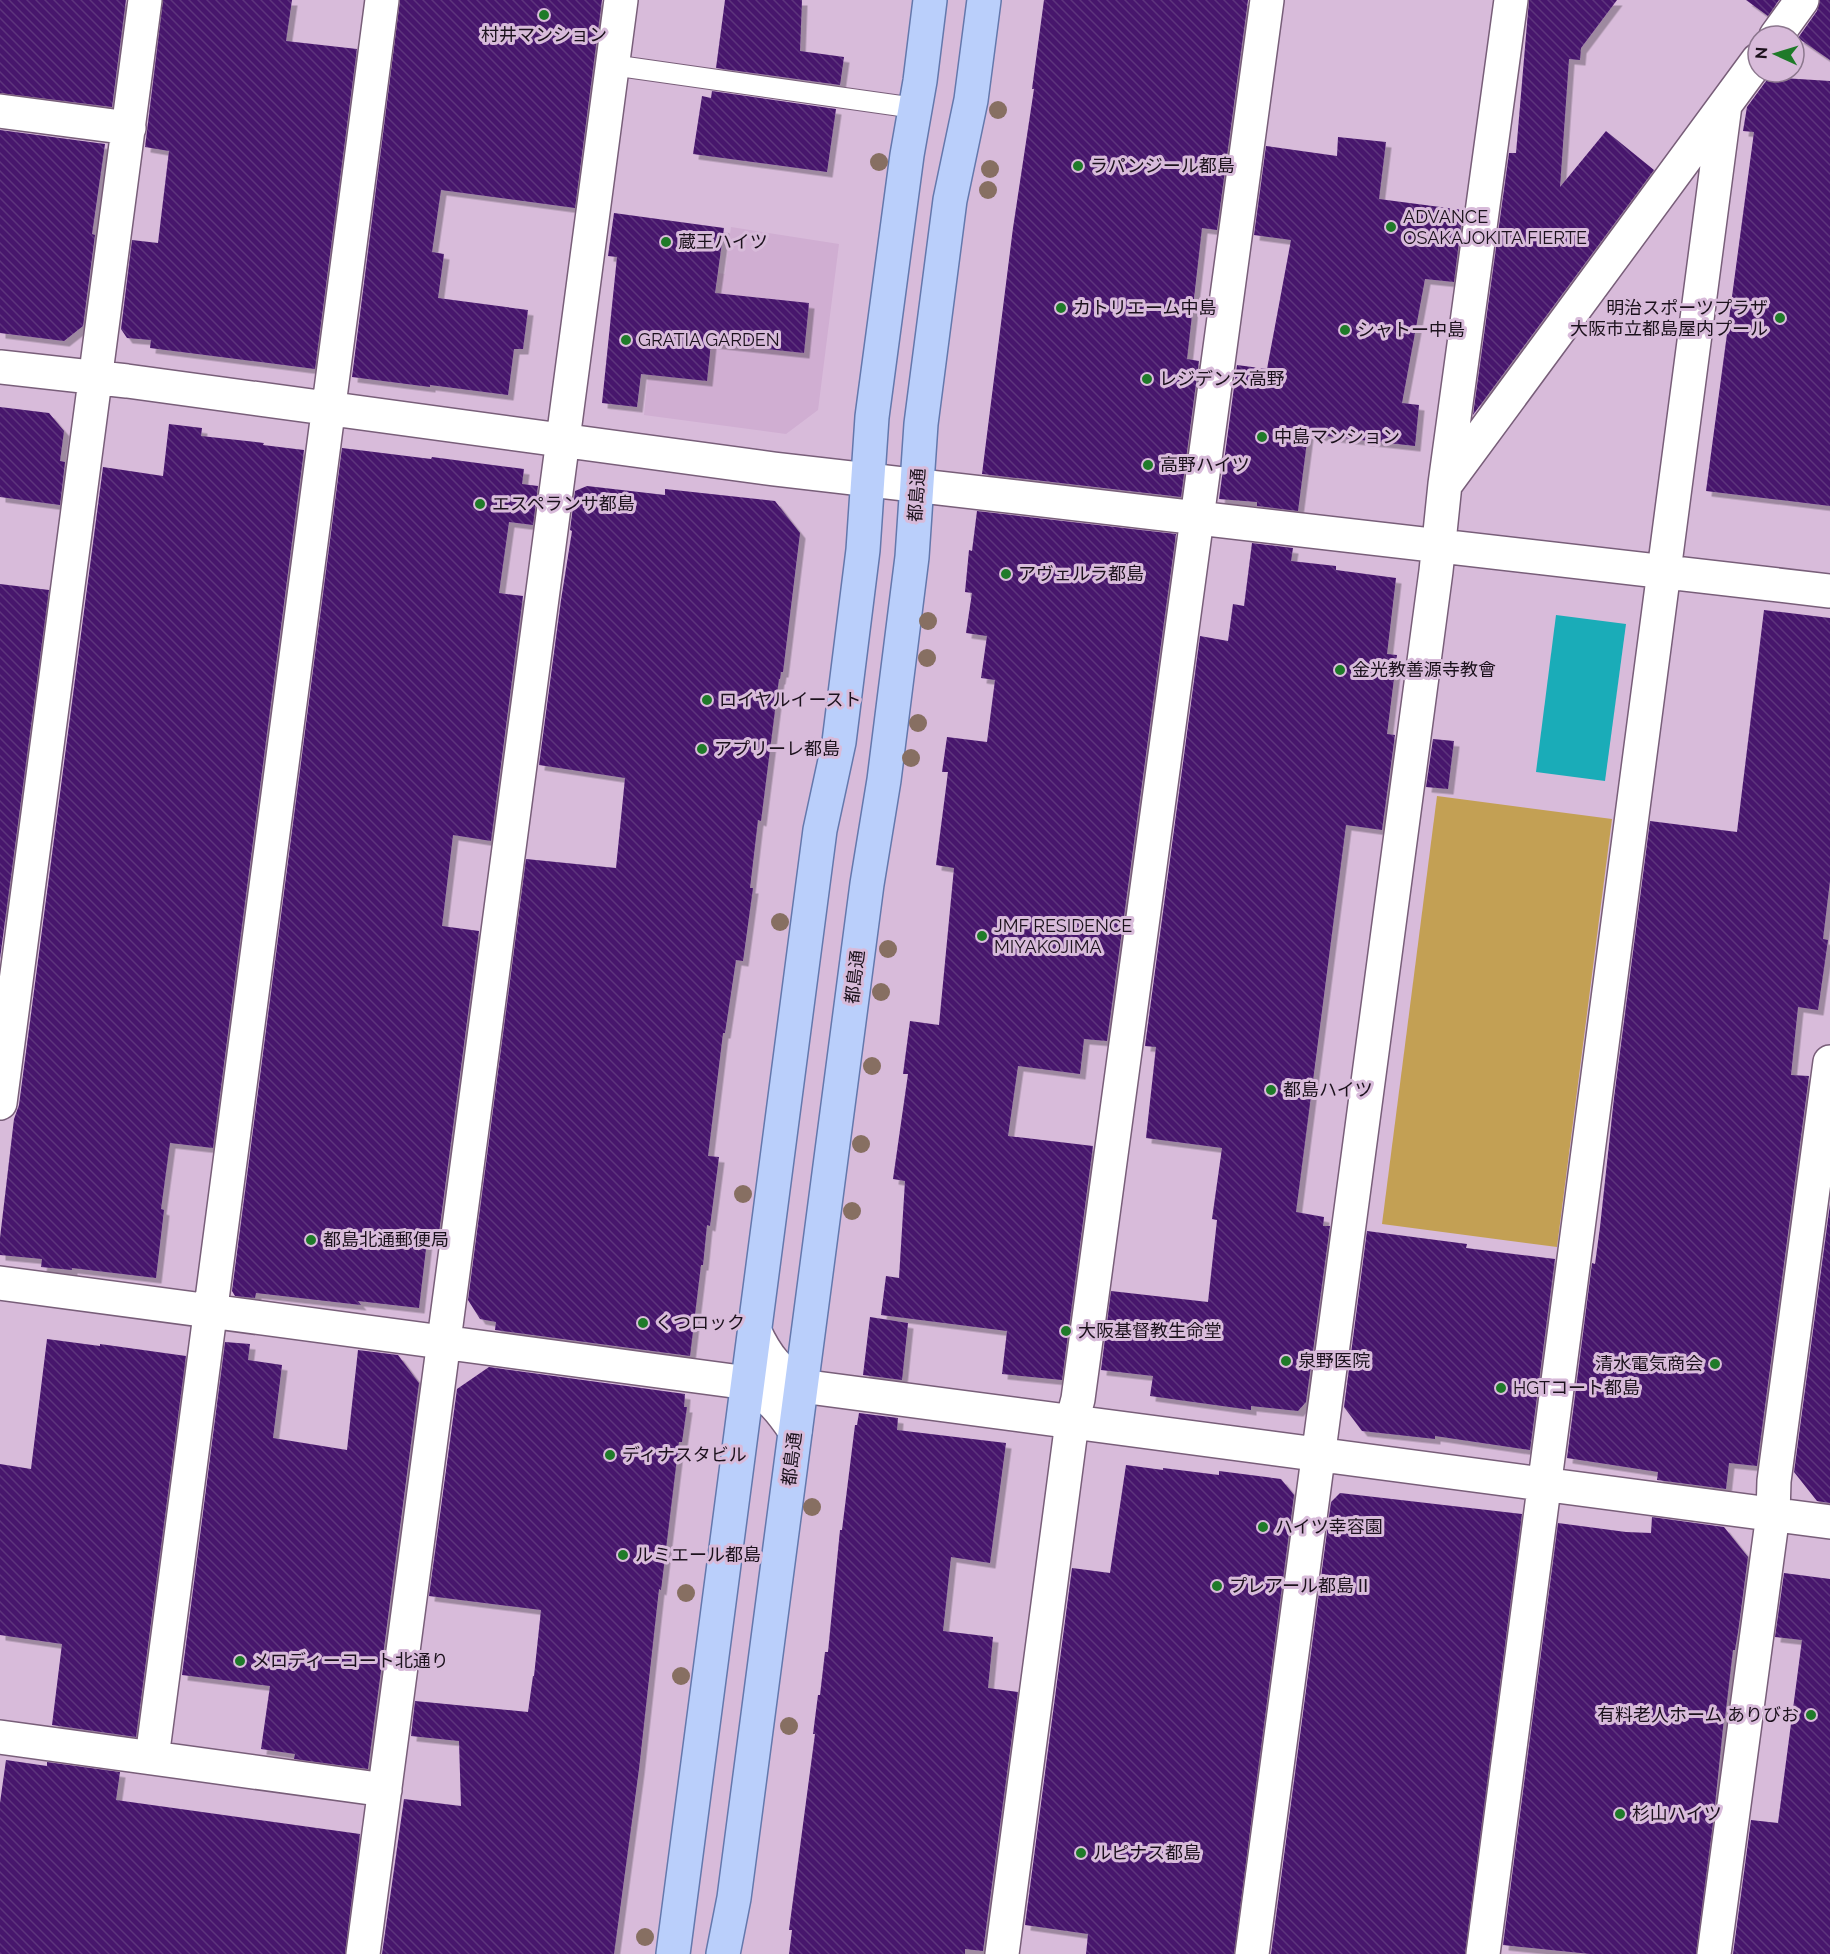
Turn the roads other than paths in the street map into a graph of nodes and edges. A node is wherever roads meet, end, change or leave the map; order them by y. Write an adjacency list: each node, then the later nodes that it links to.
1 (145, 0): 15 (street)
2 (382, 0): 18 (street)
3 (621, 0): 10 (street)
4 (930, 0): 13 (main road)
5 (984, 0): 22 (main road, 都島通)
6 (1267, 0): 23 (street)
7 (1511, 0): 21 (street)
8 (1802, 0): 9 (street)
9 (1785, 24)
10 (612, 65): 13 (lane); 19 (street)
11 (1746, 76): 12 (street)
12 (1725, 105): 21 (street); 25 (street)
13 (915, 108): 20 (main road)
14 (0, 111): 15 (street)
15 (129, 128): 17 (street)
16 (0, 367): 17 (street)
17 (96, 378): 18 (street); 28 (street)
18 (329, 409): 19 (street); 30 (street)
19 (562, 440): 20 (street); 32 (street)
20 (867, 480): 22 (street); 31 (main road)
21 (1445, 484): 24 (street)
22 (917, 485): 23 (street); 34 (main road, 都島通)
23 (1197, 518): 24 (street); 35 (street)
24 (1439, 546): 25 (street); 37 (street)
25 (1664, 572): 26 (street); 38 (street)
26 (1830, 591)
27 (1830, 1062): 39 (street)
28 (0, 1103)
29 (0, 1283): 30 (street)
30 (210, 1311): 32 (street); 42 (street)
31 (755, 1332): 33 (main road); 34 (street)
32 (444, 1342): 33 (street); 43 (street)
33 (748, 1383): 36 (street); 45 (main road)
34 (801, 1386): 35 (street); 36 (main road, 都島通)
35 (1072, 1422): 37 (street); 47 (street)
36 (795, 1431): 46 (main road, 都島通)
37 (1318, 1454): 38 (street); 48 (street)
38 (1545, 1484): 39 (street); 49 (street)
39 (1773, 1514): 40 (street); 50 (street)
40 (1830, 1522)
41 (0, 1737): 42 (street)
42 (152, 1758): 43 (street)
43 (385, 1790): 44 (street)
44 (363, 1954)
45 (674, 1954)
46 (723, 1954)
47 (1002, 1954)
48 (1252, 1954)
49 (1483, 1954)
50 (1714, 1954)

